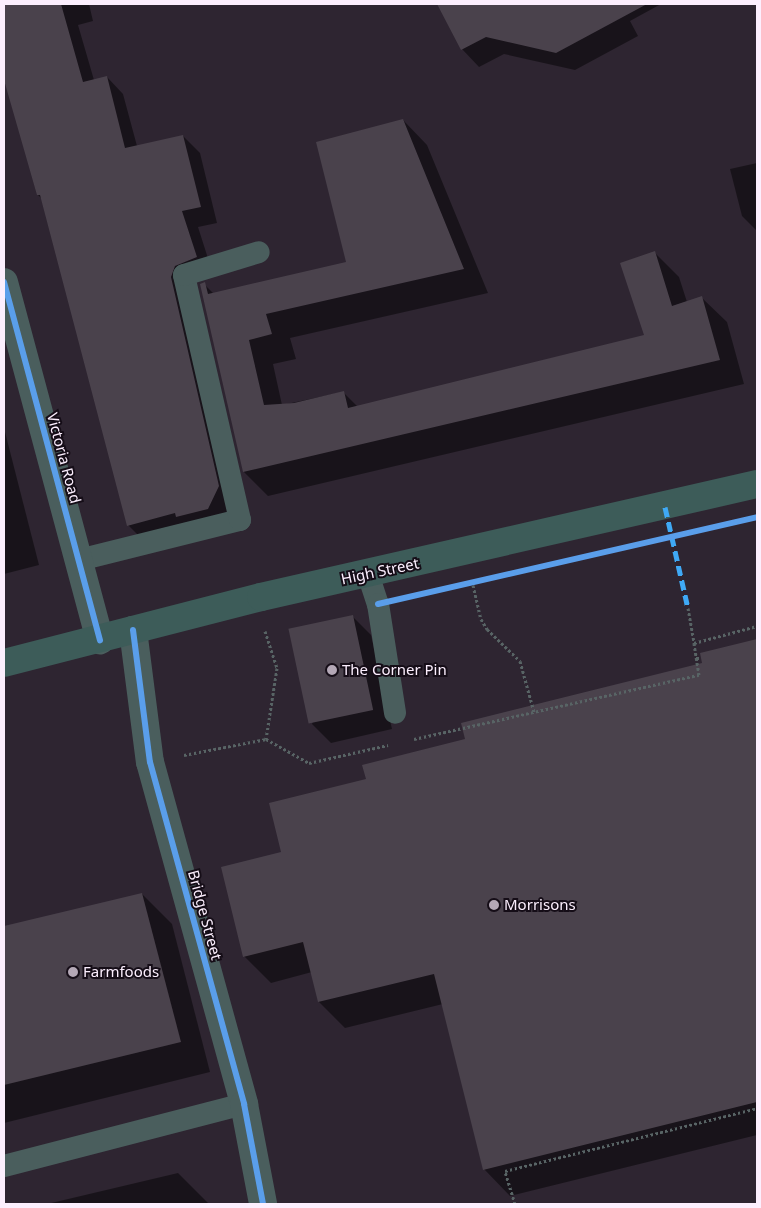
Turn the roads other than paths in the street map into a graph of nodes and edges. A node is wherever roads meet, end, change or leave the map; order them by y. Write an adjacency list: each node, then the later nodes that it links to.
1 (259, 252): 4 (lane)
2 (4, 282): 4 (street, Victoria Road)
3 (757, 484): 5 (main road, High Street)
4 (79, 560): 7 (street, Victoria Road)
5 (368, 574): 6 (main road, High Street); 9 (lane)
6 (133, 630): 7 (main road, High Street); 10 (street, Bridge Street)
7 (100, 640): 8 (main road, High Street)
8 (4, 663)
9 (395, 713)
10 (244, 1104): 11 (lane); 12 (street, Bridge Street)
11 (4, 1166)
12 (263, 1204)

